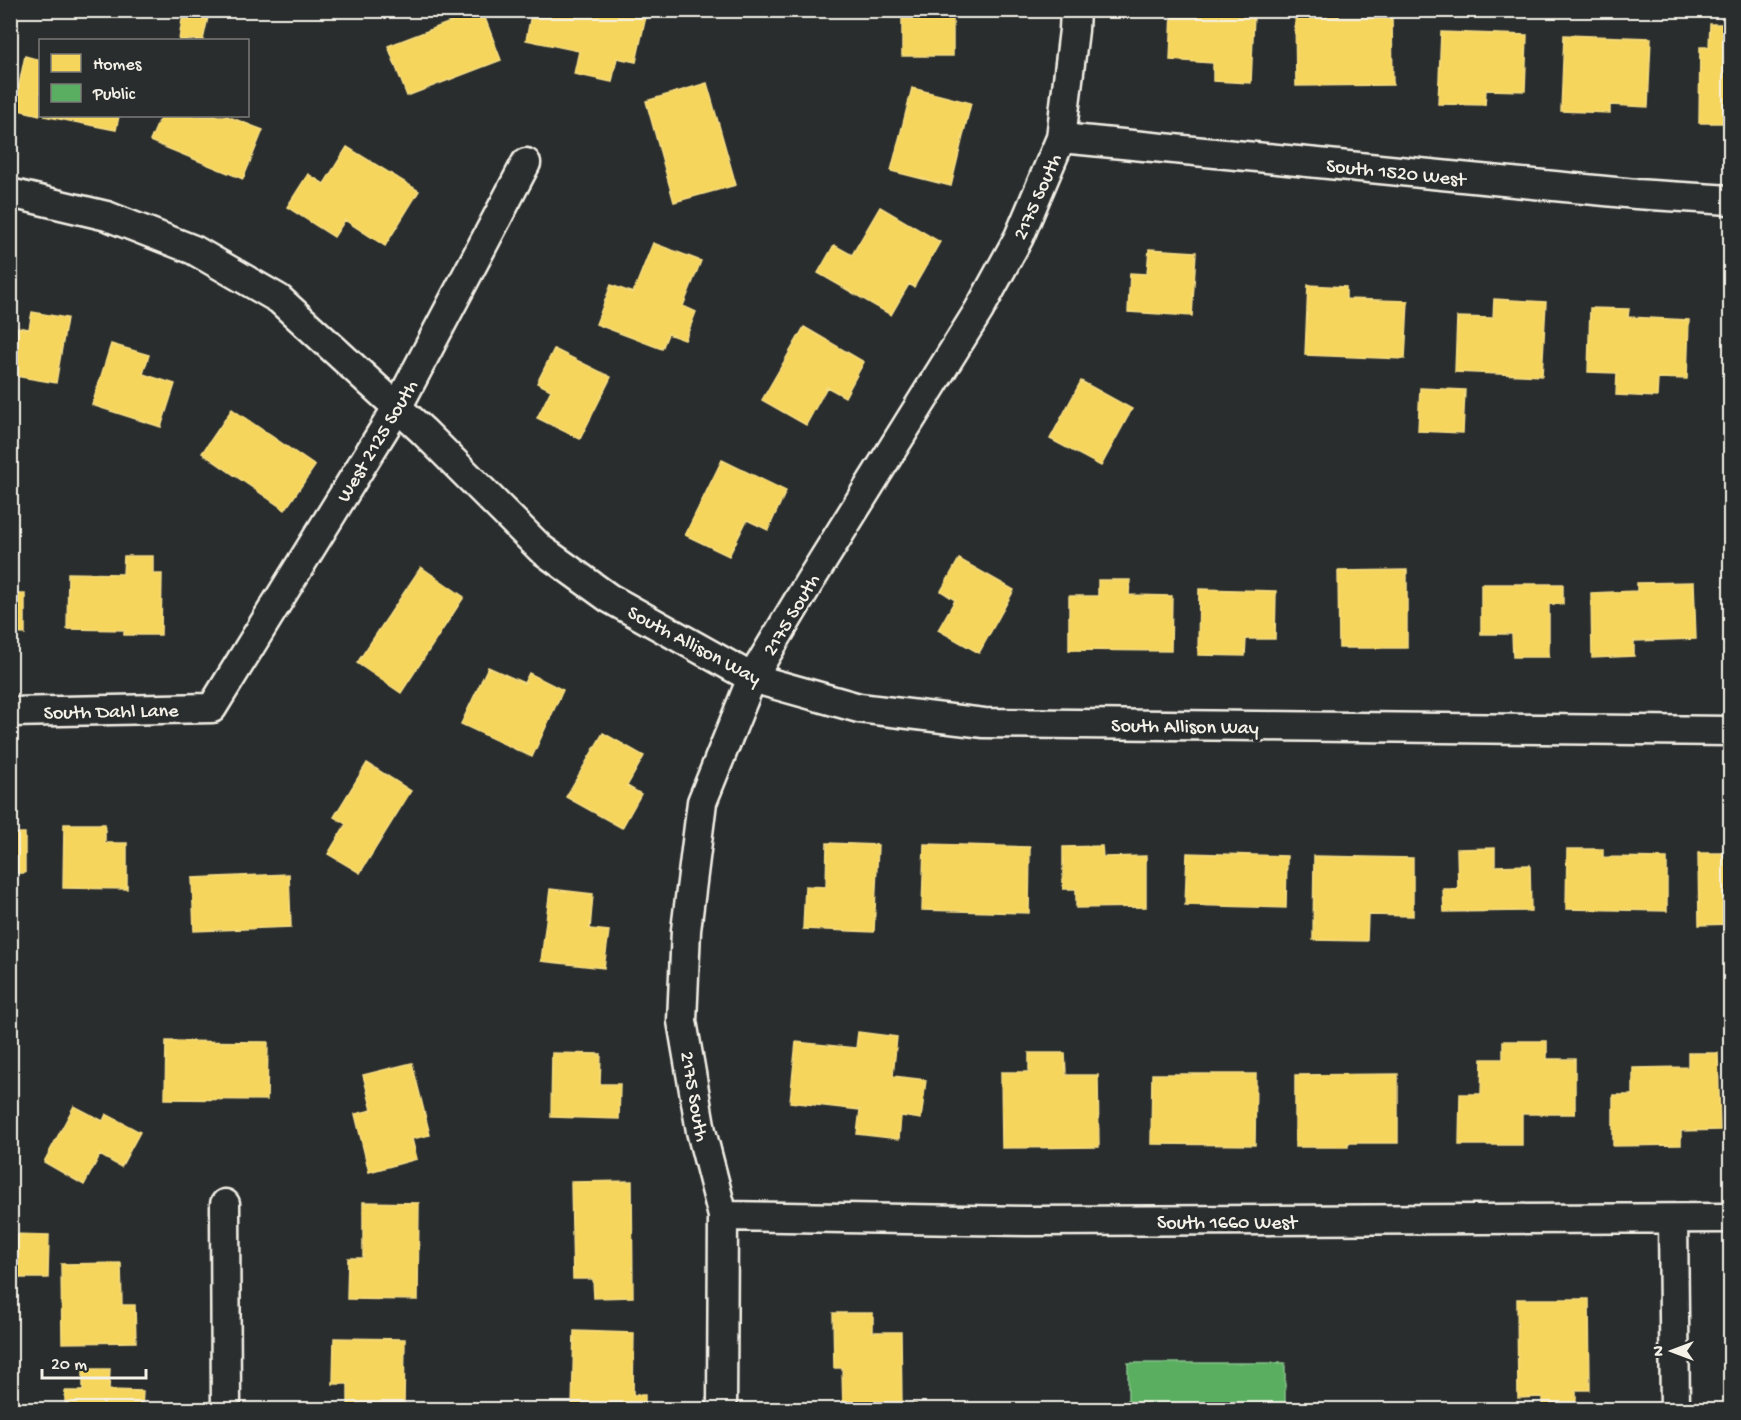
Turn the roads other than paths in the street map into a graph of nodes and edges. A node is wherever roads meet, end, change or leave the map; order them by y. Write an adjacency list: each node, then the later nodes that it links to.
1 (1074, 10): 2 (street, 2175 South)
2 (1061, 138): 5 (street, South 1520 West); 7 (street, 2175 South)
3 (526, 163): 6 (street, West 2125 South)
4 (10, 194): 6 (street, South Allison Way)
5 (1731, 200)
6 (397, 408): 7 (street, South Allison Way); 8 (street, West 2125 South)
7 (752, 678): 10 (street, South Allison Way); 12 (street, 2175 South)
8 (212, 708): 9 (street, South Dahl Lane)
9 (10, 712)
10 (1731, 731)
11 (225, 1204): 15 (street)
12 (723, 1216): 14 (street, South 1660 West); 16 (street, 2175 South)
13 (1731, 1218): 14 (street, South 1660 West)
14 (1673, 1219): 17 (street)
15 (226, 1410)
16 (722, 1410)
17 (1675, 1410)

